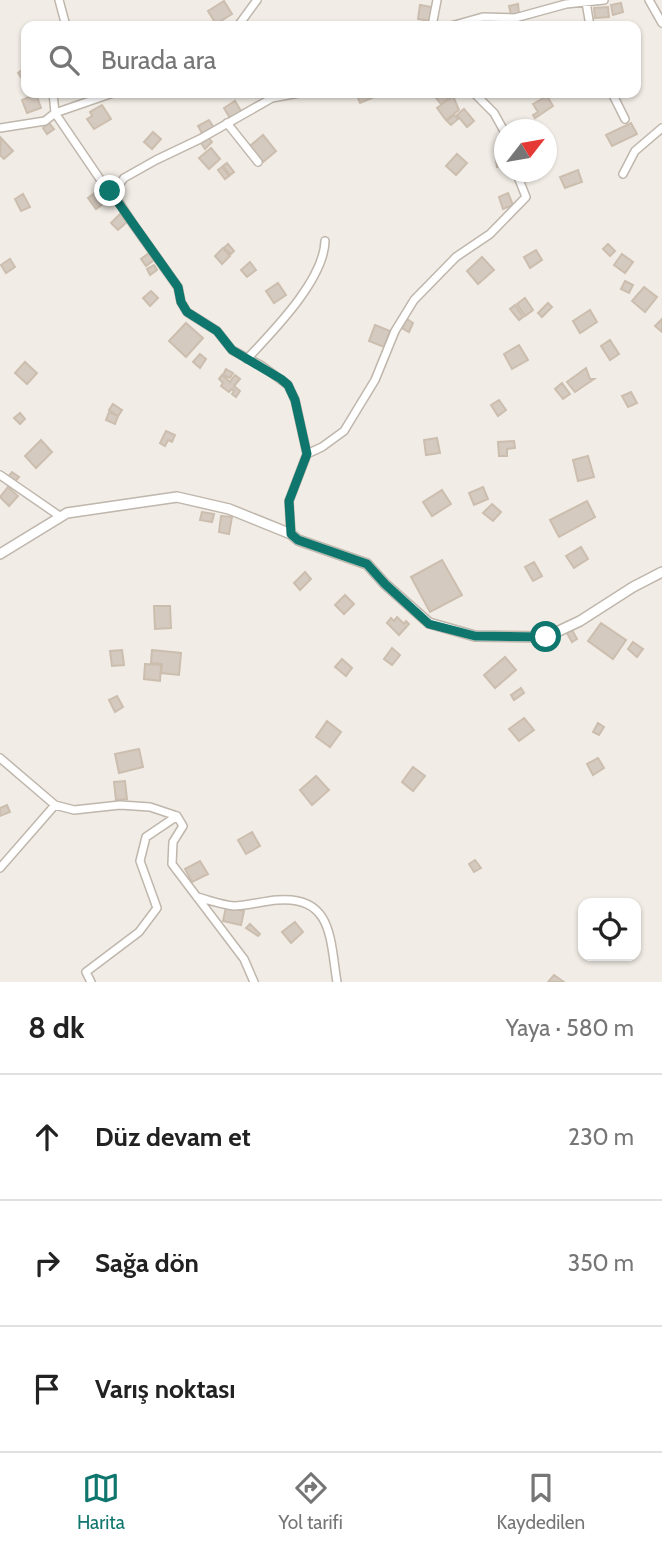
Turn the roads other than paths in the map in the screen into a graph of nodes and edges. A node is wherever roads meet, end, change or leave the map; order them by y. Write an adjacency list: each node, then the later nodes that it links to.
1 (59, 0): 7 (street)
2 (257, 0): 8 (street)
3 (437, 0): 9 (street)
4 (604, 0): 6 (street)
5 (649, 0): 12 (street)
6 (586, 2): 10 (street); 11 (street)
7 (65, 21)
8 (242, 21)
9 (433, 21)
10 (469, 21)
11 (589, 21)
12 (662, 23)
13 (54, 98): 18 (street)
14 (98, 98): 18 (street)
15 (270, 98): 21 (street)
16 (479, 98): 19 (street)
17 (614, 98): 20 (street)
18 (55, 113): 22 (street); 27 (street)
19 (498, 119)
20 (625, 119)
21 (227, 123): 24 (street); 27 (street)
22 (0, 128)
23 (662, 128): 25 (street)
24 (258, 162)
25 (623, 174)
26 (520, 182): 30 (street)
27 (113, 193): 29 (street)
28 (325, 240): 29 (street)
29 (247, 359): 30 (street)
30 (307, 454): 33 (street)
31 (0, 475): 32 (street)
32 (61, 517): 33 (street); 34 (street)
33 (291, 534): 35 (street)
34 (0, 554)
35 (662, 572)
36 (0, 758): 37 (street)
37 (55, 806): 38 (street); 39 (street)
38 (177, 816): 40 (street); 41 (street)
39 (0, 867)
40 (196, 897): 42 (street); 43 (street)
41 (91, 982)
42 (254, 982)
43 (337, 982)

